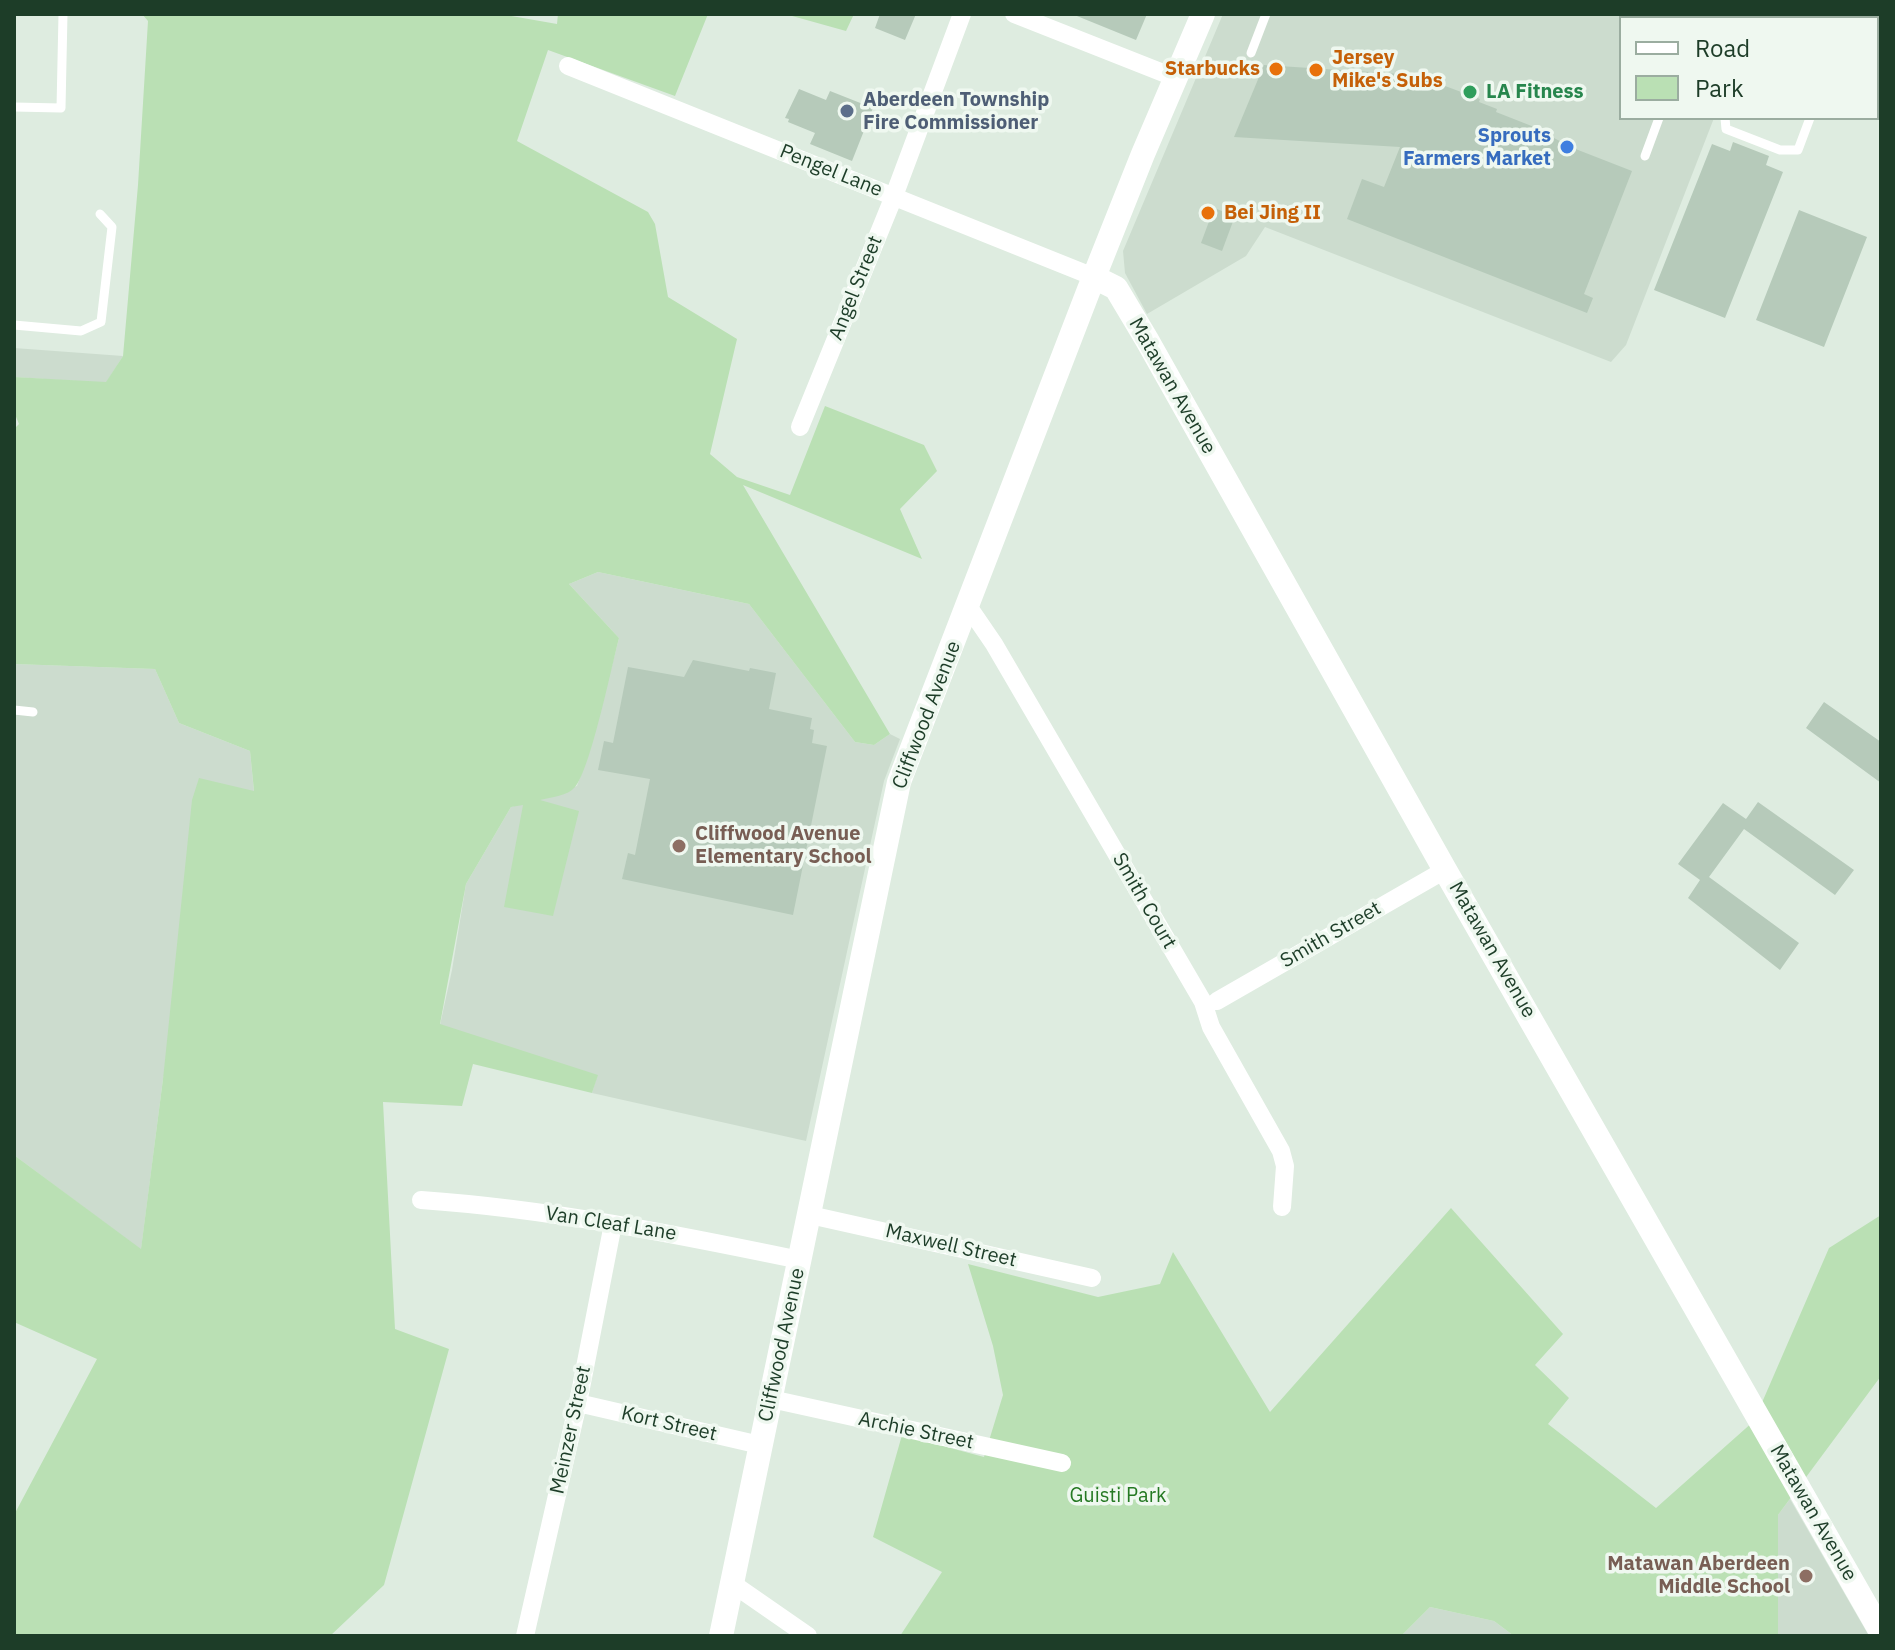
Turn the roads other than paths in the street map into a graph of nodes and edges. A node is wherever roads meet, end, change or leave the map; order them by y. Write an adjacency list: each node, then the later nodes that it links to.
1 (63, 14): 9 (lane)
2 (962, 14): 14 (street, Angel Street)
3 (1014, 14): 8 (street)
4 (1203, 14): 8 (main road, Cliffwood Avenue)
5 (1266, 14): 6 (lane)
6 (1251, 53)
7 (568, 66): 14 (street, Pengel Lane)
8 (1176, 78): 16 (main road, Cliffwood Avenue)
9 (14, 107)
10 (1658, 120): 13 (lane)
11 (1725, 120): 12 (lane)
12 (1809, 120)
13 (1645, 156)
14 (894, 196): 16 (street, Pengel Lane); 18 (street, Angel Street)
15 (100, 214): 17 (lane)
16 (1094, 277): 19 (main road, Cliffwood Avenue); 22 (main road, Matawan Avenue)
17 (14, 325)
18 (800, 427)
19 (968, 606): 25 (street, Smith Court); 26 (main road, Cliffwood Avenue)
20 (14, 710): 21 (lane)
21 (33, 712)
22 (1445, 870): 23 (street, Smith Street); 35 (main road, Matawan Avenue)
23 (1217, 1001)
24 (421, 1200): 27 (street, Van Cleaf Lane)
25 (1282, 1207)
26 (810, 1215): 28 (main road, Cliffwood Avenue); 29 (street, Maxwell Street)
27 (613, 1224): 28 (street, Van Cleaf Lane); 31 (street, Meinzer Street)
28 (800, 1260): 30 (main road, Cliffwood Avenue)
29 (1092, 1278)
30 (771, 1399): 32 (main road, Cliffwood Avenue); 33 (street, Archie Street)
31 (578, 1403): 32 (street, Kort Street); 36 (street, Meinzer Street)
32 (760, 1445): 34 (main road, Cliffwood Avenue)
33 (1062, 1463)
34 (733, 1584): 37 (main road, Cliffwood Avenue); 38 (street)
35 (1881, 1632)
36 (525, 1636)
37 (721, 1636)
38 (808, 1636)

